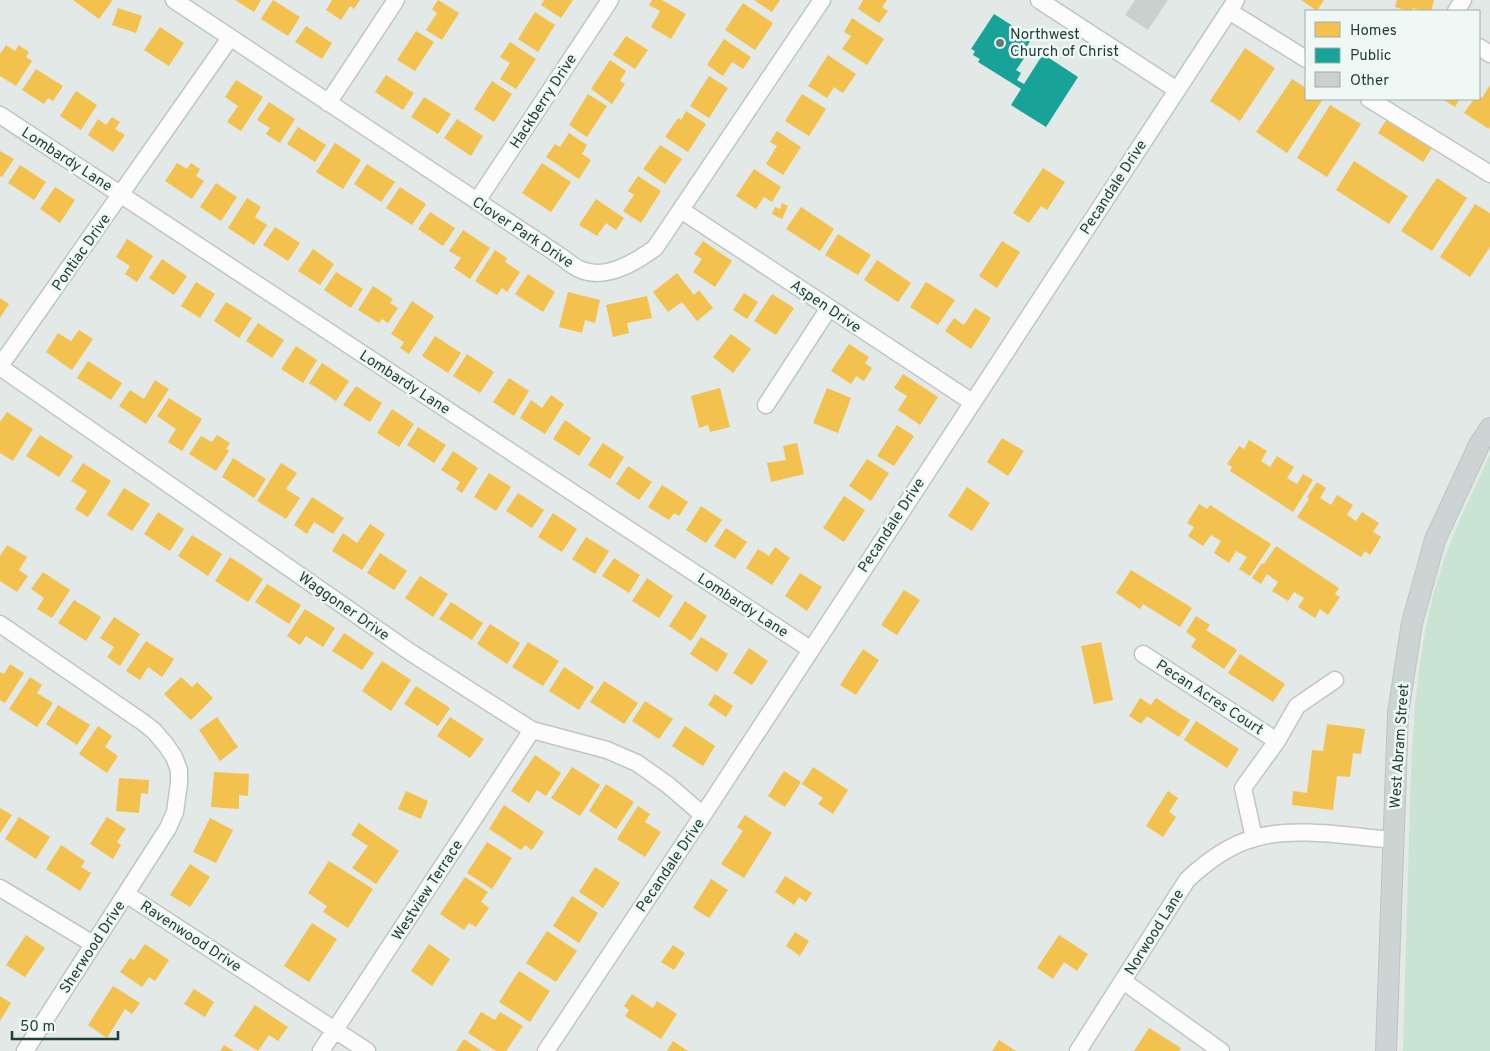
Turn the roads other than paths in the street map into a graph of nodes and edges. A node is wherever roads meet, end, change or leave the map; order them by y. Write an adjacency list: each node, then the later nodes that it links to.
1 (396, 0): 11 (street)
2 (610, 0): 15 (street, Hackberry Drive)
3 (822, 0): 16 (street, Clover Park Drive)
4 (1039, 0): 9 (street)
5 (178, 1): 7 (street, Clover Park Drive)
6 (1233, 6): 8 (street); 9 (street, Pecandale Drive)
7 (230, 38): 11 (street, Clover Park Drive); 14 (street, Pontiac Drive)
8 (1305, 58)
9 (1177, 90): 19 (street, Pecandale Drive)
10 (1372, 100): 13 (street)
11 (328, 103): 15 (street, Clover Park Drive)
12 (0, 115): 14 (street, Lombardy Lane)
13 (1490, 174)
14 (121, 195): 18 (street, Pontiac Drive); 23 (street, Lombardy Lane)
15 (477, 202): 16 (street, Clover Park Drive)
16 (681, 210): 17 (street, Aspen Drive)
17 (829, 308): 19 (street, Aspen Drive); 20 (street)
18 (0, 367): 26 (street, Waggoner Drive)
19 (972, 402): 23 (street, Pecandale Drive)
20 (766, 405)
21 (1490, 428): 30 (main road, West Abram Street)
22 (0, 624): 32 (street, Ravenwood Drive)
23 (810, 648): 28 (street, Pecandale Drive)
24 (1143, 654): 27 (street, Pecan Acres Court)
25 (1335, 680): 27 (street)
26 (532, 730): 28 (street, Waggoner Drive); 35 (street, Westview Terrace)
27 (1277, 741): 29 (street)
28 (703, 815): 39 (street, Pecandale Drive)
29 (1254, 838): 30 (street, Norwood Lane); 34 (street, Norwood Lane)
30 (1394, 840): 42 (main road, West Abram Street)
31 (0, 888): 33 (street)
32 (126, 894): 33 (street, Sherwood Drive); 35 (street, Ravenwood Drive)
33 (93, 944): 36 (street, Sherwood Drive)
34 (1122, 981): 40 (street, Norwood Lane); 41 (street)
35 (335, 1030): 37 (street, Westview Terrace); 38 (street, Ravenwood Drive)
36 (25, 1051)
37 (321, 1051)
38 (367, 1051)
39 (546, 1051)
40 (1078, 1051)
41 (1221, 1051)
42 (1386, 1051)

